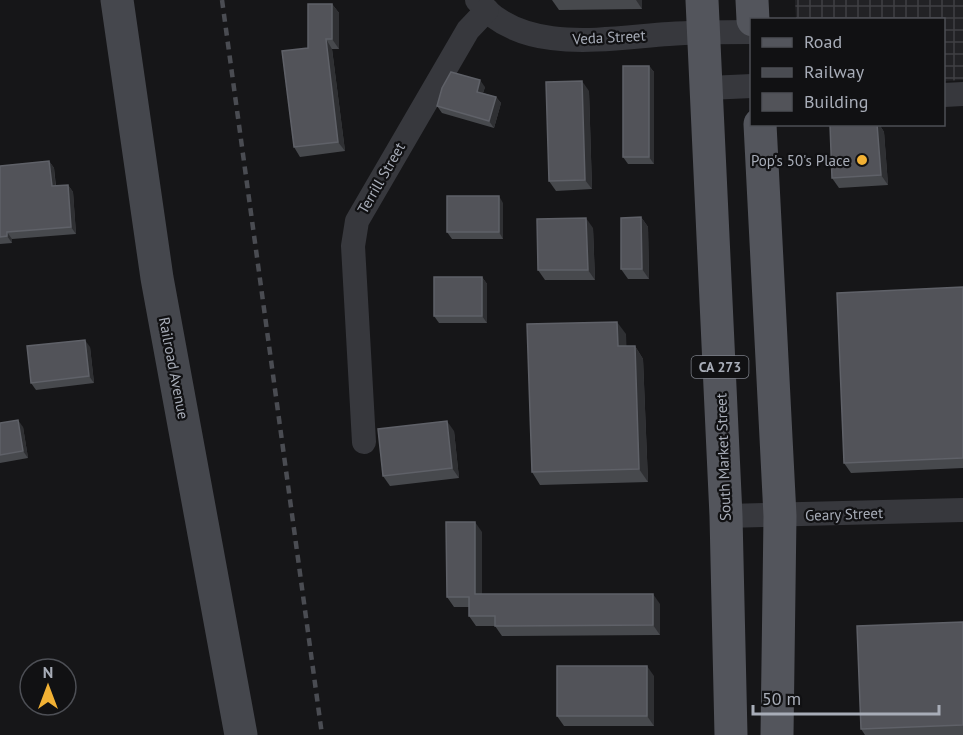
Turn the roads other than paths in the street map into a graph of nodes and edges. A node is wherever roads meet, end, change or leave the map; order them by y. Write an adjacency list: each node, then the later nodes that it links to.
1 (117, 0): 17 (main road, Railroad Avenue)
2 (702, 0): 6 (main road, South Market Street / CA 273)
3 (752, 0): 5 (main road)
4 (482, 5): 6 (street, Veda Street); 13 (street, Terrill Street)
5 (753, 18)
6 (704, 32): 7 (street, Veda Street); 9 (main road, South Market Street / CA 273)
7 (750, 32)
8 (750, 86): 9 (street)
9 (708, 88): 15 (main road, South Market Street / CA 273)
10 (963, 94): 11 (street)
11 (945, 95)
12 (760, 126): 16 (main road)
13 (363, 442)
14 (963, 510): 16 (street, Geary Street)
15 (726, 516): 16 (street, Geary Street); 18 (main road, South Market Street / CA 273)
16 (780, 516): 19 (main road)
17 (241, 735)
18 (731, 735)
19 (777, 735)

